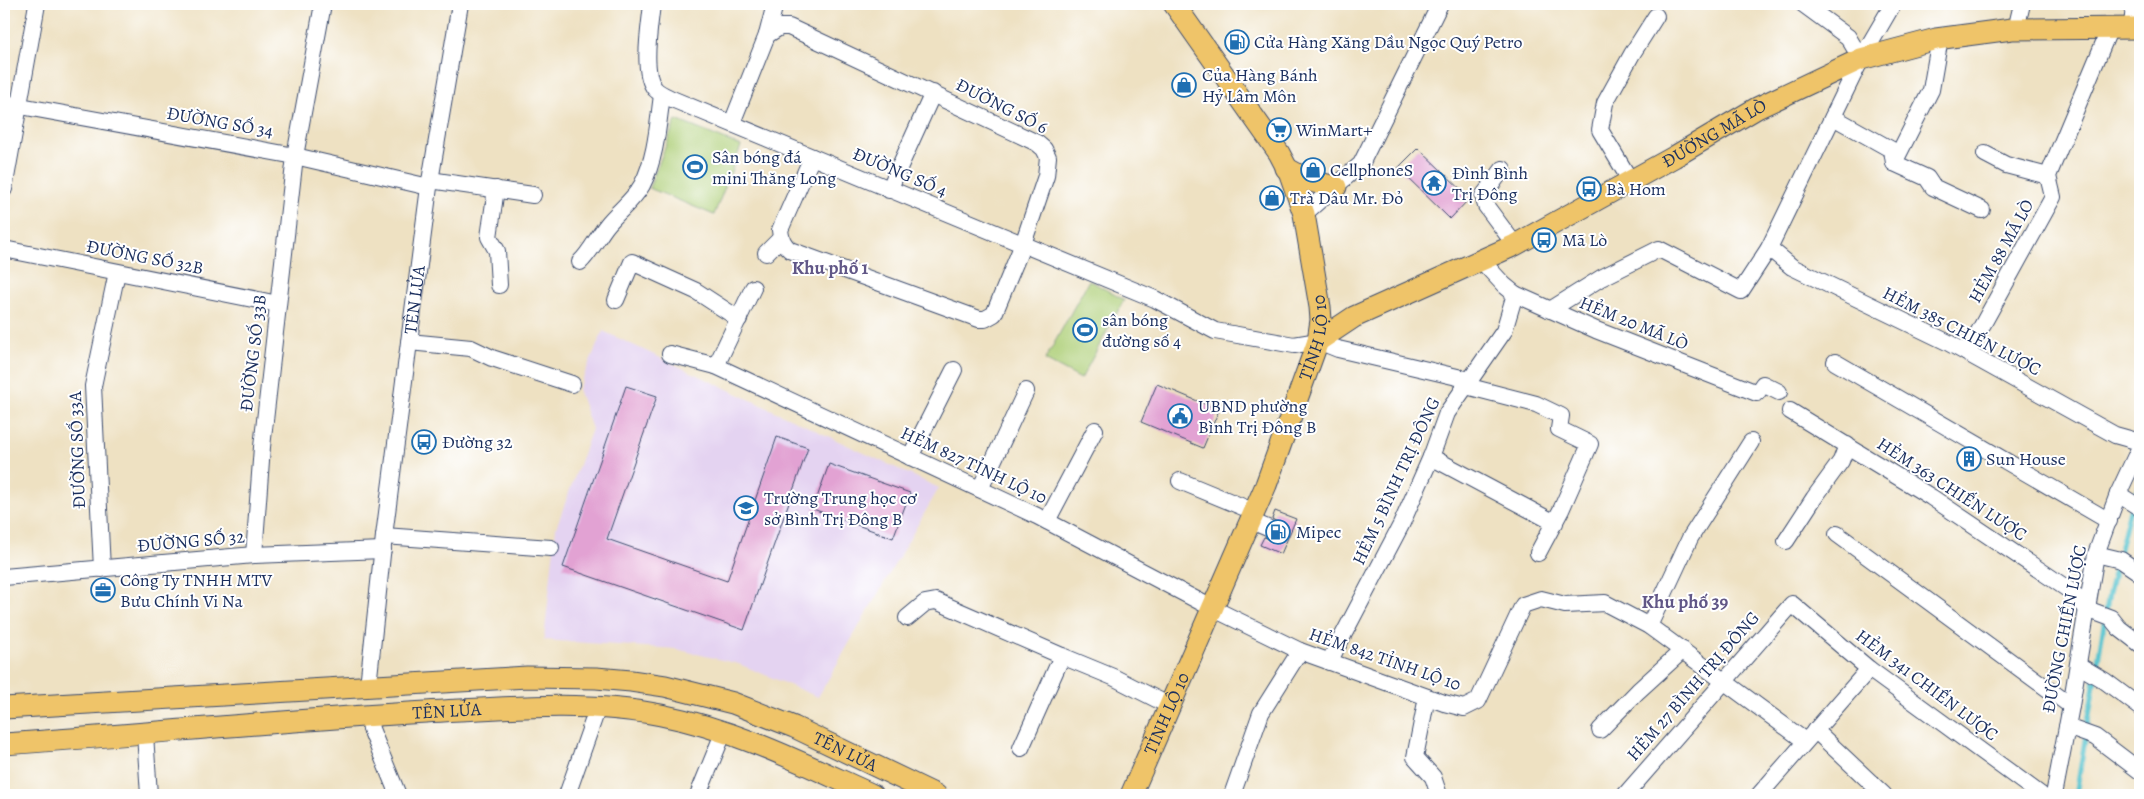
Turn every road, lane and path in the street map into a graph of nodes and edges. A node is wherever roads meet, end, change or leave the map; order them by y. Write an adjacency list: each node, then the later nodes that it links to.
1 (37, 4): 21 (street)
2 (323, 4): 25 (street, ĐƯỜNG SỐ 33B)
3 (460, 4): 32 (street, TÊN LỬA)
4 (652, 4): 20 (street)
5 (775, 4): 16 (street)
6 (1174, 4): 28 (main road, TỈNH LỘ 10)
7 (1440, 4): 33 (street)
8 (1803, 4): 18 (street)
9 (1893, 4): 18 (street)
10 (2022, 4): 13 (street)
11 (2134, 4): 15 (street)
12 (1656, 16): 31 (street)
13 (2016, 28): 14 (main road, ĐƯỜNG MÃ LÒ); 17 (main road, ĐƯỜNG MÃ LÒ)
14 (2110, 28): 15 (main road, ĐƯỜNG MÃ LÒ); 30 (street)
15 (2136, 28)
16 (767, 35): 19 (street, ĐƯỜNG SỐ 6); 23 (street)
17 (1940, 38): 18 (main road, ĐƯỜNG MÃ LÒ); 27 (street)
18 (1860, 59): 22 (street); 31 (main road, ĐƯỜNG MÃ LÒ)
19 (933, 93): 36 (street, ĐƯỜNG SỐ 6); 41 (street, ĐƯỜNG SỐ 6)
20 (662, 95): 23 (street, ĐƯỜNG SỐ 4); 47 (street)
21 (11, 105): 25 (street, ĐƯỜNG SỐ 34); 34 (street)
22 (1833, 117): 27 (street); 43 (street)
23 (732, 123): 26 (street, ĐƯỜNG SỐ 4)
24 (1985, 154): 30 (street)
25 (295, 156): 32 (street, ĐƯỜNG SỐ 34); 53 (street, ĐƯỜNG SỐ 33B)
26 (812, 157): 36 (street, ĐƯỜNG SỐ 4); 40 (street)
27 (1894, 163): 38 (street)
28 (1286, 168): 33 (main road); 39 (main road, TỈNH LỘ 10)
29 (1503, 169): 42 (street)
30 (2048, 176): 58 (street, HẺM 88 MÃ LÒ)
31 (1630, 180): 42 (main road, ĐƯỜNG MÃ LÒ)
32 (429, 183): 35 (street, ĐƯỜNG SỐ 34); 57 (street, TÊN LỬA)
33 (1336, 187): 39 (street)
34 (4, 189)
35 (496, 189): 37 (street, ĐƯỜNG SỐ 34); 49 (street)
36 (889, 190): 41 (street, ĐƯỜNG SỐ 4)
37 (533, 194)
38 (1982, 210)
39 (1304, 214): 56 (main road, TỈNH LỘ 10)
40 (781, 238): 41 (street); 45 (street)
41 (1023, 244): 56 (street, ĐƯỜNG SỐ 4)
42 (1515, 245): 46 (main road, ĐƯỜNG MÃ LÒ)
43 (1769, 248): 54 (street); 58 (street, HẺM 385 CHIẾN LƯỢC)
44 (4, 249): 48 (street, ĐƯỜNG SỐ 32B)
45 (766, 253)
46 (1480, 259): 51 (street, HẺM 20 MÃ LÒ); 56 (main road, ĐƯỜNG MÃ LÒ)
47 (580, 262)
48 (117, 272): 53 (street, ĐƯỜNG SỐ 32B); 90 (street, ĐƯỜNG SỐ 33A)
49 (499, 285)
50 (753, 288): 55 (street)
51 (1515, 294): 54 (street, HẺM 20 MÃ LÒ); 63 (street, HẺM 5 BÌNH TRỊ ĐÔNG)
52 (616, 300): 55 (street)
53 (278, 304): 88 (street, ĐƯỜNG SỐ 33B)
54 (1550, 310): 66 (street, HẺM 20 MÃ LÒ)
55 (739, 319): 61 (street)
56 (1318, 341): 63 (street); 78 (main road, TỈNH LỘ 10)
57 (409, 342): 64 (street); 85 (street, TÊN LỬA)
58 (1967, 353): 70 (street, HẺM 385 CHIẾN LƯỢC)
59 (670, 354): 61 (street, HẺM 827 TỈNH LỘ 10)
60 (1835, 362): 80 (street)
61 (716, 366): 73 (street, HẺM 827 TỈNH LỘ 10)
62 (954, 370): 73 (street)
63 (1468, 383): 74 (street, HẺM 5 BÌNH TRỊ ĐÔNG); 81 (street)
64 (572, 384)
65 (1026, 391): 76 (street)
66 (1779, 392)
67 (1790, 411): 71 (street, HẺM 363 CHIẾN LƯỢC)
68 (1095, 430): 79 (street)
69 (1751, 442): 97 (street)
70 (2140, 442)
71 (1847, 445): 84 (street); 95 (street, HẺM 363 CHIẾN LƯỢC)
72 (2140, 447): 77 (street, ĐƯỜNG CHIẾN LƯỢC)
73 (910, 457): 76 (street, HẺM 827 TỈNH LỘ 10)
74 (1431, 458): 81 (street); 102 (street, HẺM 5 BÌNH TRỊ ĐÔNG)
75 (1180, 480): 78 (street)
76 (980, 489): 79 (street, HẺM 827 TỈNH LỘ 10)
77 (2129, 501): 80 (street, ĐƯỜNG CHIẾN LƯỢC)
78 (1253, 517): 82 (street); 94 (main road, TỈNH LỘ 10)
79 (1047, 521): 94 (street, HẺM 827 TỈNH LỘ 10)
80 (2109, 521): 89 (street, ĐƯỜNG CHIẾN LƯỢC)
81 (1555, 523): 87 (street)
82 (1277, 532)
83 (1838, 534): 109 (street)
84 (1786, 541)
85 (383, 543): 86 (street, ĐƯỜNG SỐ 32); 88 (street, ĐƯỜNG SỐ 32); 106 (street, TÊN LỬA)
86 (551, 548)
87 (1538, 553)
88 (254, 555): 90 (street, ĐƯỜNG SỐ 32)
89 (2108, 557): 91 (street); 95 (street, ĐƯỜNG CHIẾN LƯỢC)
90 (102, 568): 92 (street, ĐƯỜNG SỐ 32)
91 (2140, 573)
92 (4, 577)
93 (1792, 604): 103 (street, HẺM 341 CHIẾN LƯỢC); 105 (street, HẺM 27 BÌNH TRỊ ĐÔNG)
94 (1212, 608): 100 (street, HẺM 842 TỈNH LỘ 10); 108 (main road, TỈNH LỘ 10)
95 (2098, 613): 98 (street, HẺM 363 CHIẾN LƯỢC); 104 (street, ĐƯỜNG CHIẾN LƯỢC)
96 (907, 618): 101 (street)
97 (1649, 626): 99 (street, HẺM 842 TỈNH LỘ 10); 107 (street, HẺM 842 TỈNH LỘ 10)
98 (2140, 644)
99 (1683, 650): 105 (street, HẺM 842 TỈNH LỘ 10); 115 (street)
100 (1300, 651): 102 (street, HẺM 842 TỈNH LỘ 10); 129 (street)
101 (1062, 656): 108 (street); 120 (street)
102 (1329, 662): 107 (street, HẺM 842 TỈNH LỘ 10)
103 (1869, 669): 118 (street); 134 (street, HẺM 341 CHIẾN LƯỢC)
104 (2087, 671): 109 (street, ĐƯỜNG CHIẾN LƯỢC); 111 (street)
105 (1726, 681): 118 (street, HẺM 842 TỈNH LỘ 10); 131 (street, HẺM 27 BÌNH TRỊ ĐÔNG)
106 (368, 686): 112 (main road, TÊN LỬA); 113 (main road); 127 (main road, TÊN LỬA)
107 (1427, 697): 130 (street)
108 (1170, 706): 128 (main road, TỈNH LỘ 10)
109 (2071, 706): 114 (street, ĐƯỜNG CHIẾN LƯỢC)
110 (598, 707): 113 (main road, TÊN LỬA); 116 (main road, TÊN LỬA); 124 (street)
111 (2140, 707)
112 (4, 708)
113 (369, 715): 117 (main road, TÊN LỬA); 123 (street)
114 (2071, 728): 121 (street); 135 (street, ĐƯỜNG CHIẾN LƯỢC)
115 (1600, 730)
116 (724, 731): 125 (street); 126 (main road, TÊN LỬA)
117 (145, 734): 119 (main road, TÊN LỬA); 122 (street)
118 (1810, 736): 132 (street); 133 (street, HẺM 842 TỈNH LỘ 10)
119 (4, 744)
120 (1021, 748)
121 (2140, 771)
122 (150, 795)
123 (398, 795)
124 (567, 795)
125 (698, 795)
126 (873, 795)
127 (936, 795)
128 (1131, 795)
129 (1232, 795)
130 (1439, 795)
131 (1625, 795)
132 (1759, 795)
133 (1884, 795)
134 (2041, 795)
135 (2054, 795)

